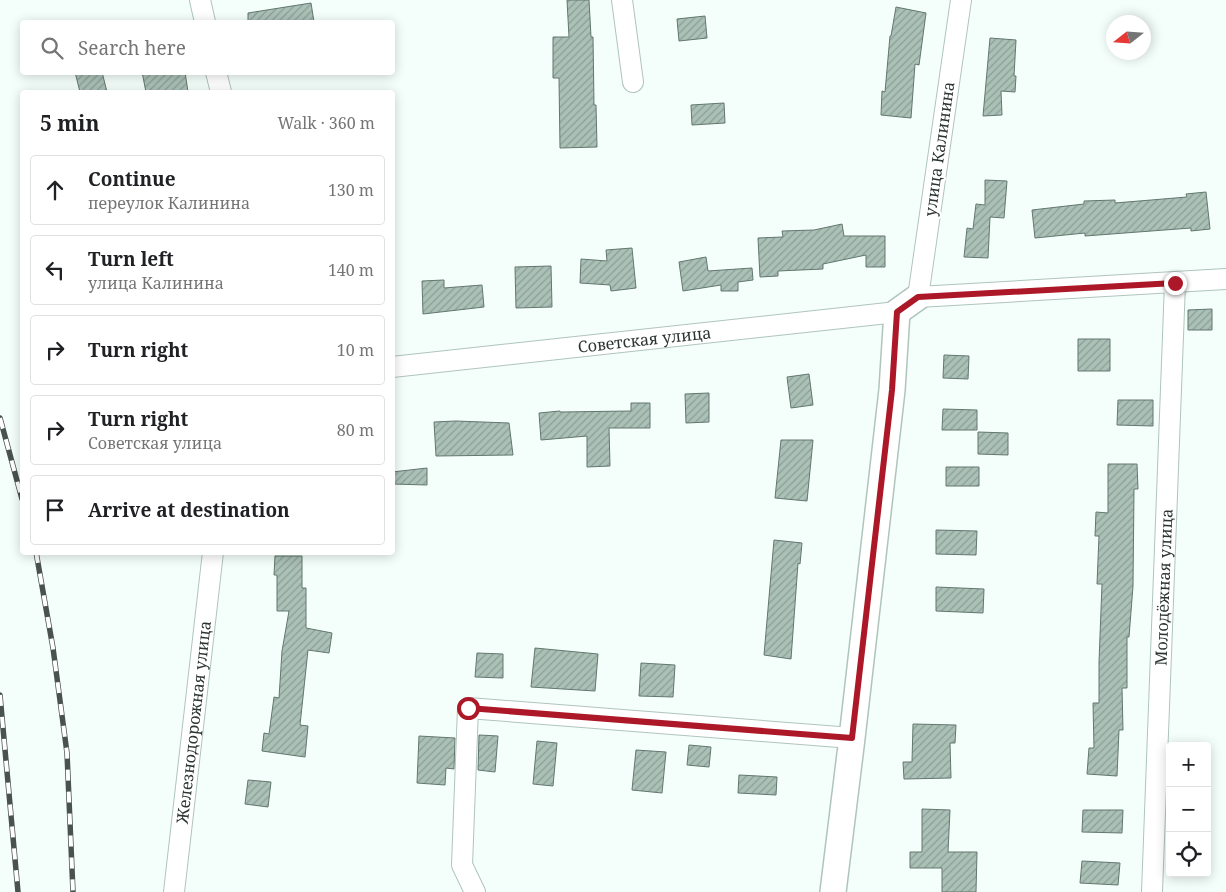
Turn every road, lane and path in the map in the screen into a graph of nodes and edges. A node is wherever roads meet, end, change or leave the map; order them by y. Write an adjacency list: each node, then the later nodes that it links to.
1 (200, 0): 4 (street)
2 (622, 0): 6 (street)
3 (961, 0): 10 (street, улица Калинина)
4 (205, 20)
5 (217, 75): 7 (street)
6 (633, 82)
7 (220, 90)
8 (1226, 279): 9 (street)
9 (1175, 283): 10 (street); 18 (street, Молодёжная улица)
10 (918, 297): 11 (street)
11 (897, 312): 12 (street, Советская улица); 14 (street)
12 (395, 367)
13 (212, 555): 15 (street, Железнодорожная улица)
14 (852, 738): 16 (street); 17 (street)
15 (174, 892)
16 (475, 892)
17 (833, 892)
18 (1152, 892)

